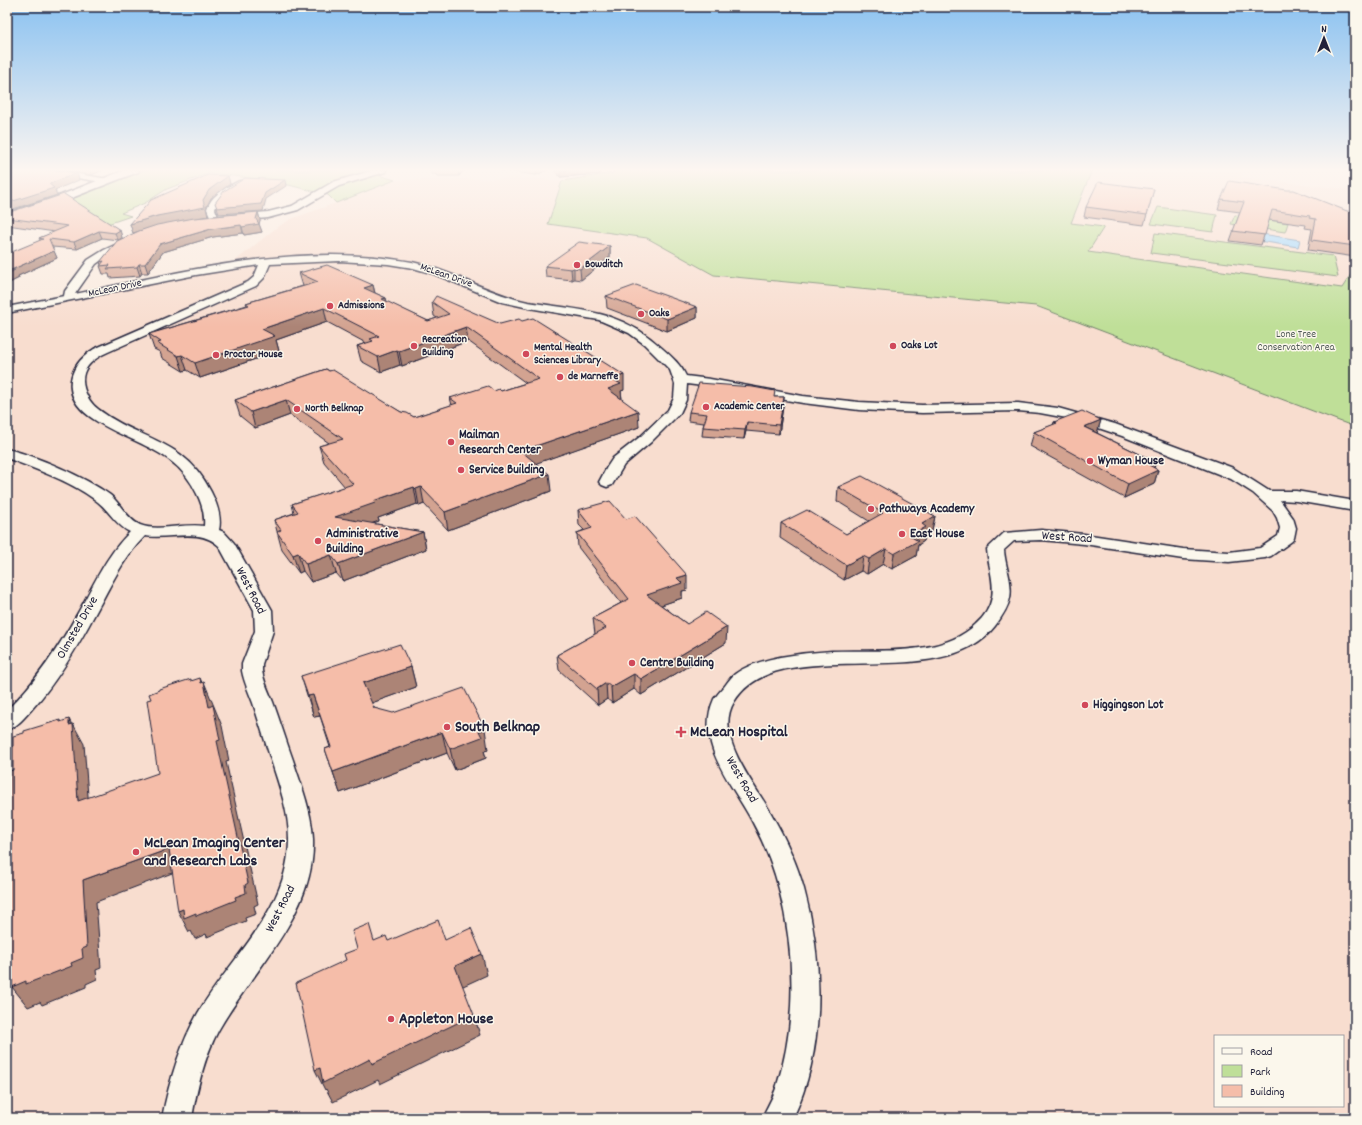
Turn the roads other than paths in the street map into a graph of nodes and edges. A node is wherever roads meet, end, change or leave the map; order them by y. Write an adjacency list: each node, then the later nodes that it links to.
1 (136, 239): 3 (street)
2 (266, 261): 4 (street, McLean Drive); 7 (street, McLean Drive); 13 (street)
3 (83, 275): 4 (street); 5 (street)
4 (90, 294): 5 (street, McLean Drive)
5 (70, 298): 6 (street, McLean Drive)
6 (7, 310)
7 (680, 380): 9 (street); 10 (street, West Road)
8 (7, 453): 12 (street)
9 (607, 482)
10 (1265, 495): 11 (street); 16 (street, West Road)
11 (1355, 506)
12 (142, 530): 13 (street); 14 (street, Olmsted Drive)
13 (211, 531): 15 (street, West Road)
14 (7, 722)
15 (176, 1118)
16 (777, 1118)

